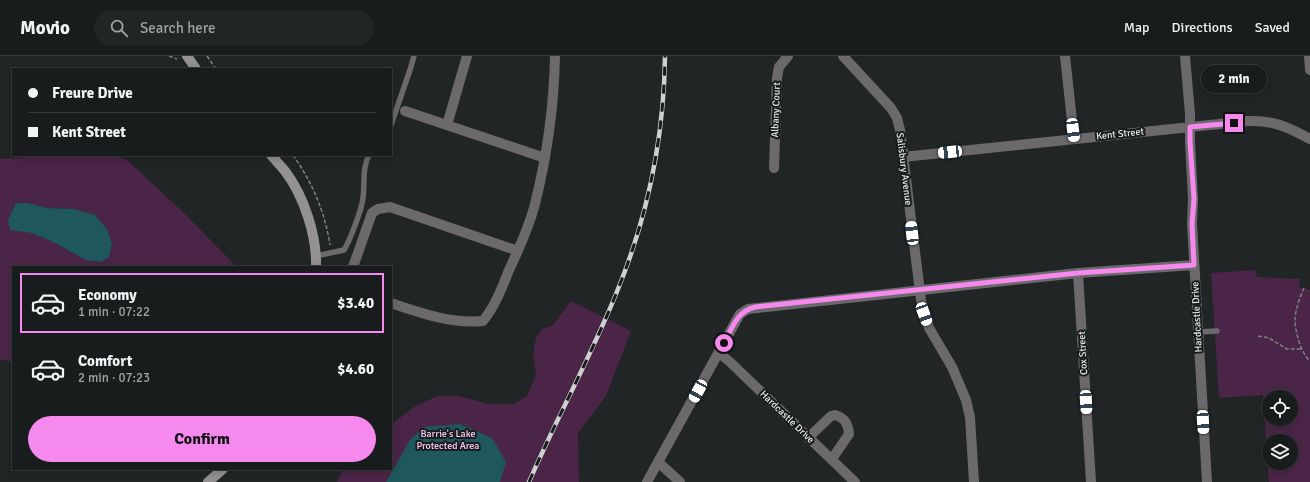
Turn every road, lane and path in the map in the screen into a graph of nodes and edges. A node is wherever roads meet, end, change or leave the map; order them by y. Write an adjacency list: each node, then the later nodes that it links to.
1 (187, 56): 11 (main road)
2 (207, 56): 12 (path)
3 (414, 56): 15 (lane)
4 (467, 56): 16 (street)
5 (555, 56): 24 (street)
6 (788, 56): 25 (street, Albany Court)
7 (843, 56): 23 (street, Salisbury Avenue)
8 (1065, 56): 19 (street)
9 (1184, 56): 17 (street, Hardcastle Drive)
10 (1309, 56): 13 (street)
11 (195, 68)
12 (215, 68)
13 (1310, 70)
14 (405, 111): 16 (street)
15 (392, 122)
16 (447, 125): 24 (street)
17 (1190, 127): 18 (street, Kent Street); 19 (street, Kent Street); 29 (street, Hardcastle Drive)
18 (1310, 137)
19 (1074, 139): 23 (street, Kent Street)
20 (272, 156): 28 (main road)
21 (294, 156): 27 (path)
22 (368, 156): 27 (lane)
23 (903, 157): 34 (street, Salisbury Avenue)
24 (545, 158): 26 (street)
25 (774, 168)
26 (518, 251): 31 (street); 35 (street)
27 (332, 253): 28 (lane)
28 (316, 256): 30 (main road)
29 (1194, 265): 32 (street); 37 (street, Hardcastle Drive)
30 (316, 266)
31 (352, 266)
32 (1078, 273): 34 (street); 51 (street, Cox Street)
33 (1304, 288): 39 (path)
34 (919, 290): 40 (street); 50 (street, Salisbury Avenue)
35 (392, 303)
36 (1217, 331): 37 (lane)
37 (1198, 332): 52 (street, Hardcastle Drive)
38 (1258, 336): 39 (path)
39 (1302, 349): 41 (path)
40 (719, 353): 42 (street, Hardcastle Drive); 44 (street)
41 (1310, 361)
42 (808, 438): 43 (street, Hardcastle Drive); 43 (street)
43 (832, 459): 49 (street, Hardcastle Drive)
44 (658, 462): 47 (street); 48 (street)
45 (222, 470): 46 (main road)
46 (208, 482)
47 (647, 482)
48 (680, 482)
49 (855, 482)
50 (974, 482)
51 (1091, 482)
52 (1207, 482)

